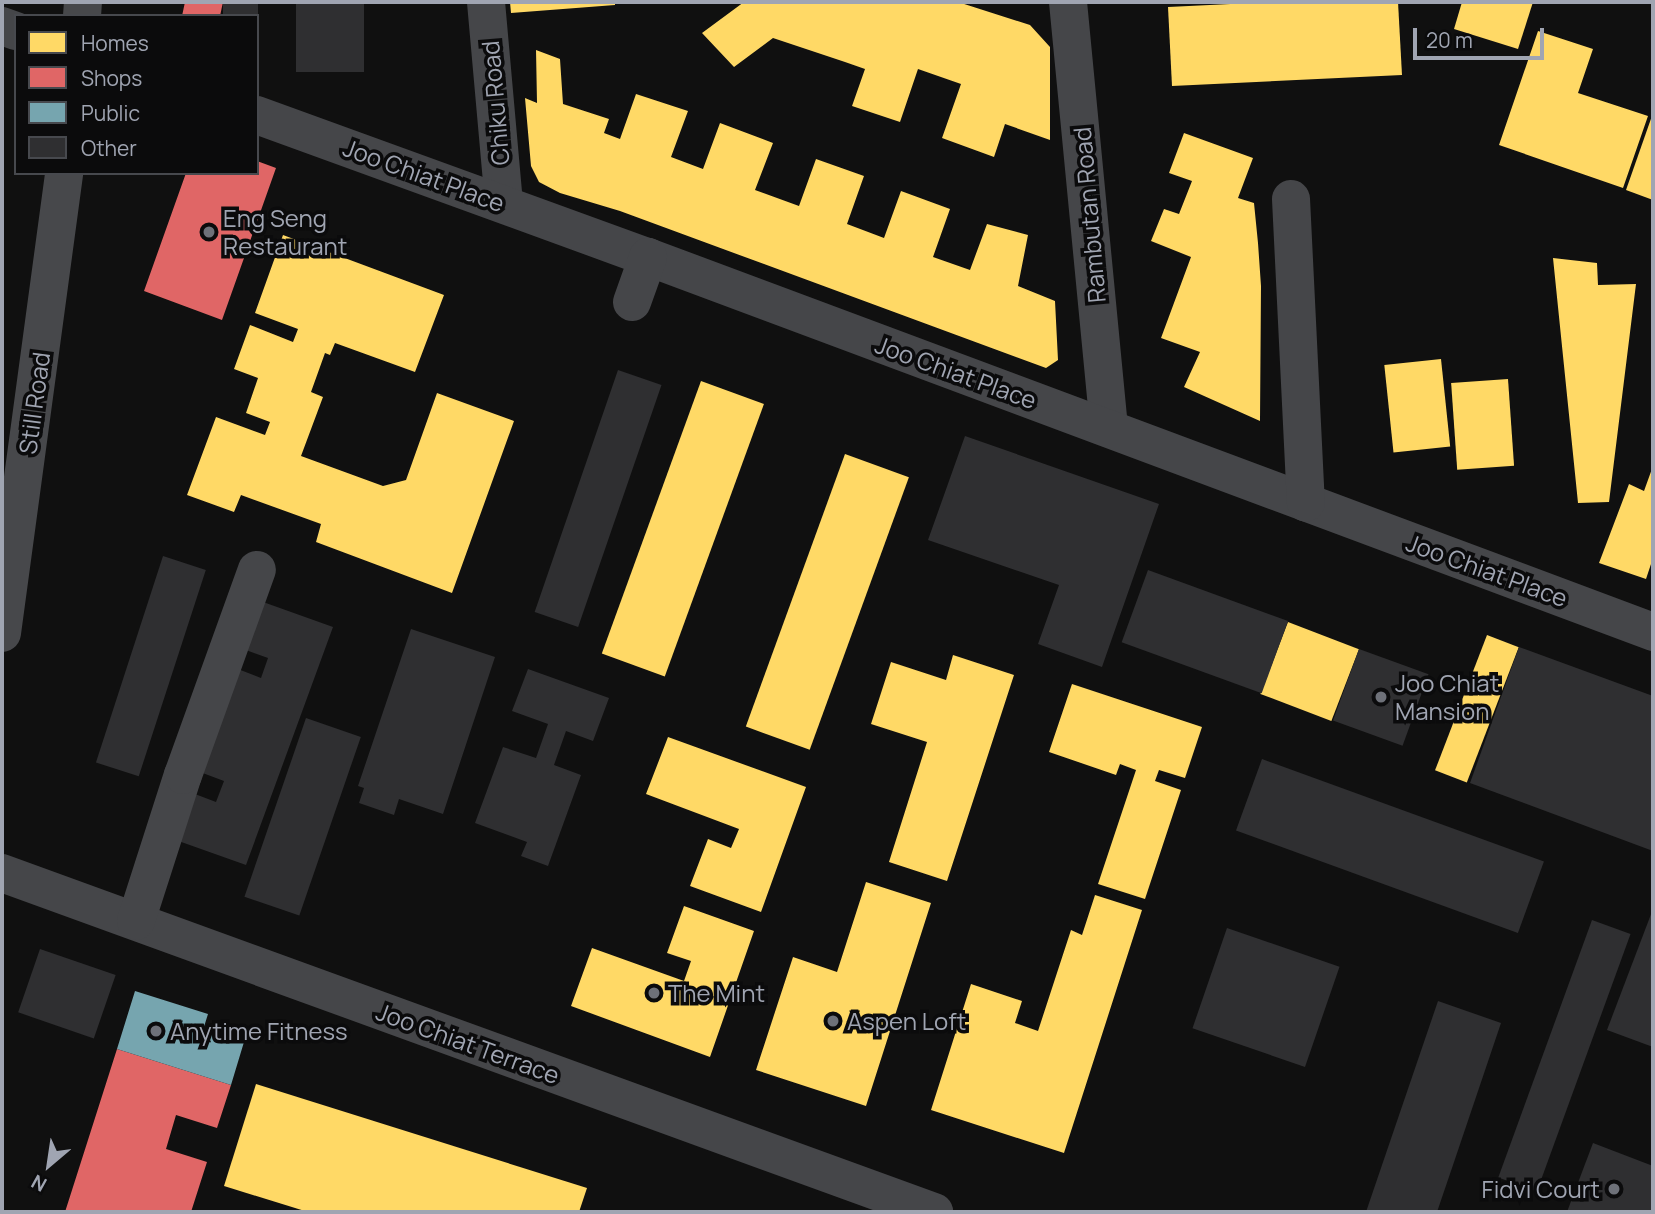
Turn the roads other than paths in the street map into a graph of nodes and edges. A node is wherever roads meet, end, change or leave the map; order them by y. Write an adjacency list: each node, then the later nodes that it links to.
1 (486, 2): 6 (street, Chiku Road)
2 (1068, 2): 9 (street, Rambutan Road)
3 (259, 116): 6 (street, Joo Chiat Place)
4 (64, 175): 13 (highway, Still Road)
5 (1290, 199): 10 (street)
6 (505, 204): 7 (street, Joo Chiat Place)
7 (648, 257): 8 (street); 9 (street, Joo Chiat Place)
8 (632, 302)
9 (1109, 428): 10 (street, Joo Chiat Place)
10 (1306, 503): 12 (street, Joo Chiat Place)
11 (257, 570): 15 (street)
12 (1653, 632)
13 (2, 633)
14 (2, 873): 15 (street, Joo Chiat Terrace)
15 (136, 921): 16 (street, Joo Chiat Terrace)
16 (934, 1212)

